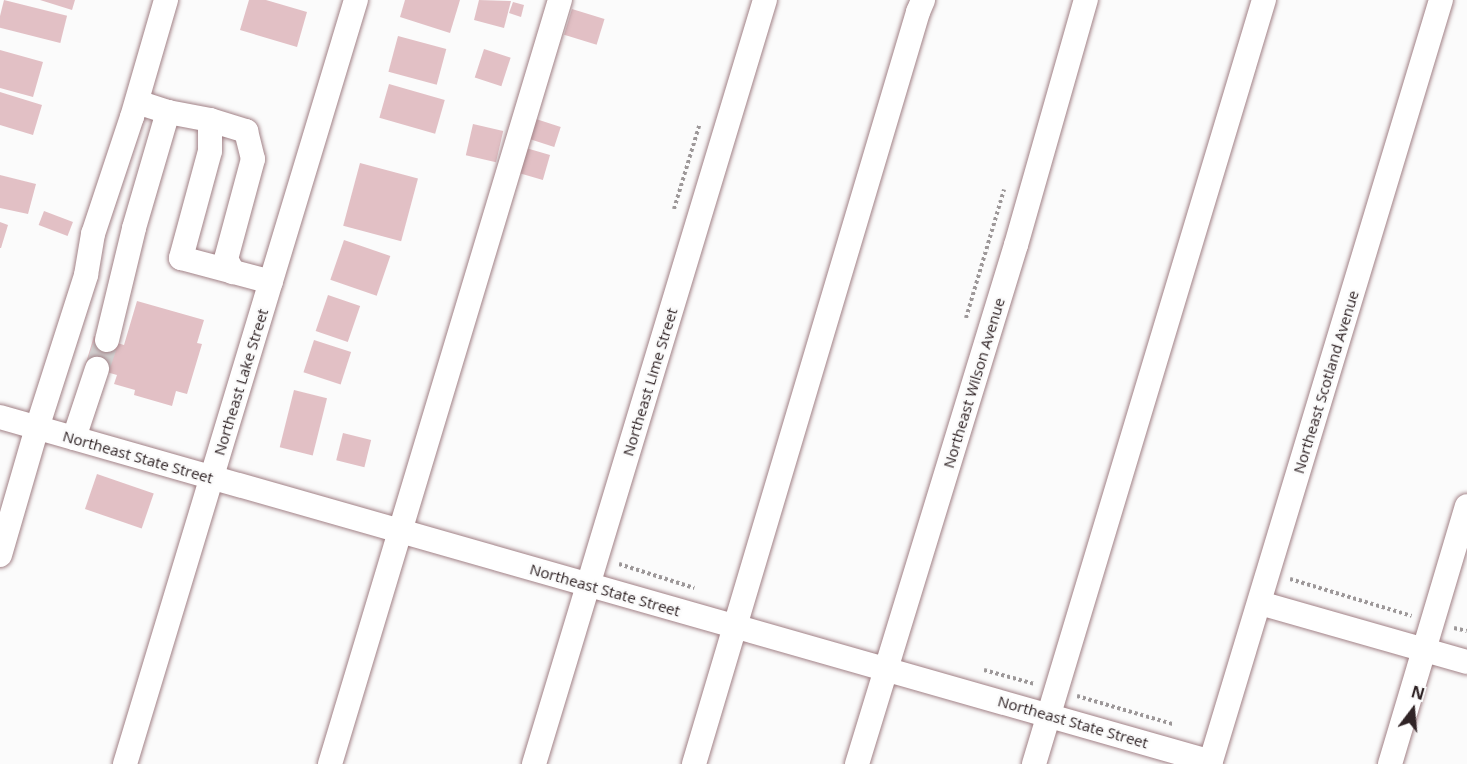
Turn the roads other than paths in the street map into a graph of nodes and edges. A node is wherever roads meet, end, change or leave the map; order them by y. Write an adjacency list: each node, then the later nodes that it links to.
1 (166, 0): 9 (street)
2 (356, 0): 13 (street, Northeast Lake Street)
3 (560, 0): 21 (street)
4 (765, 0): 23 (street, Northeast Lime Street)
5 (923, 0): 25 (street)
6 (1086, 0): 28 (street, Northeast Wilson Avenue)
7 (1264, 0): 29 (street)
8 (1441, 0): 24 (street, Northeast Scotland Avenue)
9 (137, 102): 10 (street); 17 (street)
10 (168, 112): 11 (street); 14 (street)
11 (210, 120): 12 (street); 12 (street)
12 (233, 272): 13 (street)
13 (271, 282): 19 (street, Northeast Lake Street)
14 (107, 340)
15 (98, 369): 18 (street)
16 (0, 417): 17 (street, Northeast State Street)
17 (37, 428): 18 (street, Northeast State Street); 22 (street)
18 (74, 438): 19 (street, Northeast State Street)
19 (212, 478): 21 (street, Northeast State Street); 31 (street, Northeast Lake Street)
20 (1467, 506): 26 (street)
21 (400, 531): 23 (street, Northeast State Street); 32 (street)
22 (0, 555)
23 (588, 585): 25 (street, Northeast State Street); 33 (street, Northeast Lime Street)
24 (1260, 603): 26 (street); 30 (street, Northeast Scotland Avenue)
25 (735, 627): 28 (street, Northeast State Street); 34 (street)
26 (1424, 650): 27 (street); 37 (street)
27 (1467, 662)
28 (886, 669): 29 (street, Northeast State Street); 35 (street, Northeast Wilson Avenue)
29 (1049, 716): 30 (street, Northeast State Street); 36 (street)
30 (1210, 763)
31 (125, 764)
32 (330, 764)
33 (534, 764)
34 (694, 764)
35 (857, 764)
36 (1034, 764)
37 (1390, 764)

